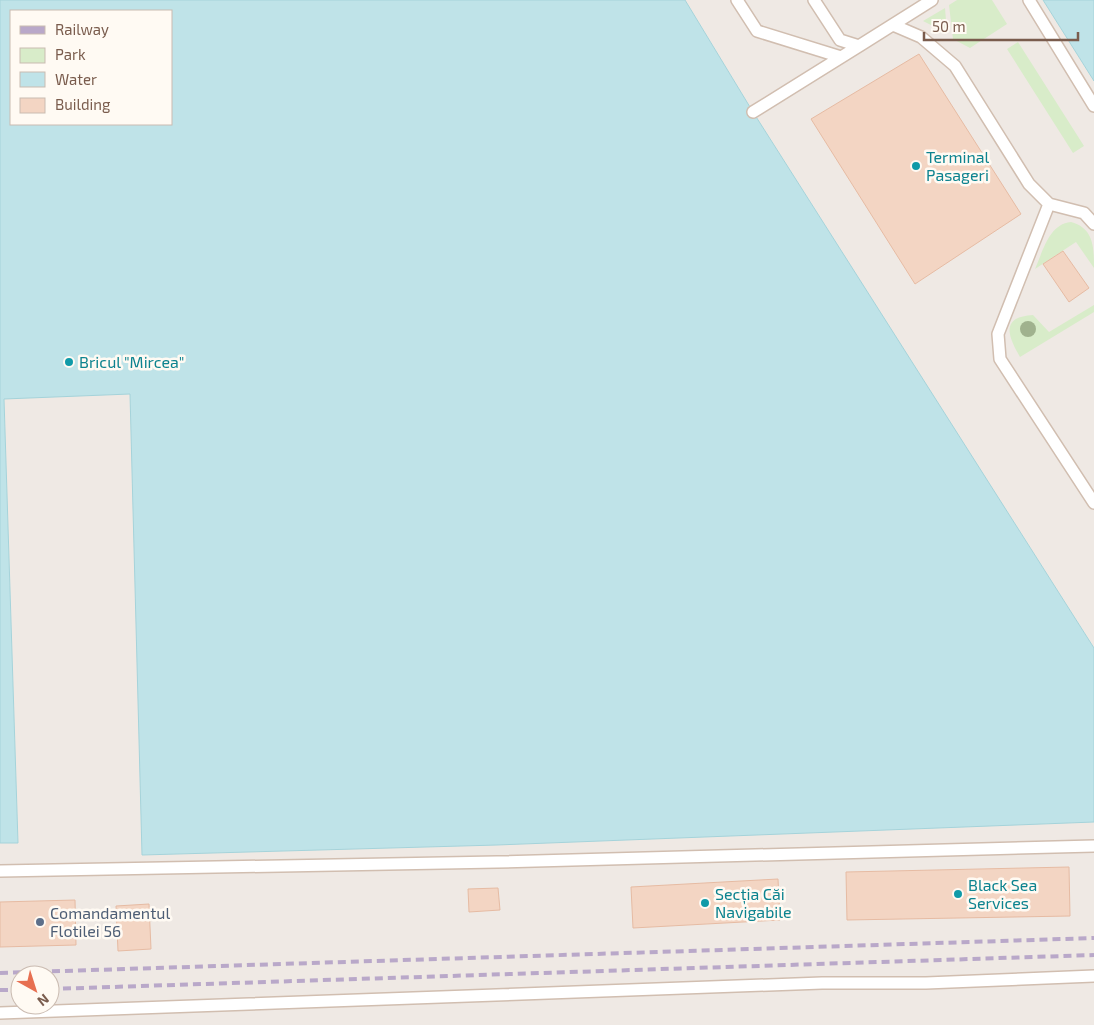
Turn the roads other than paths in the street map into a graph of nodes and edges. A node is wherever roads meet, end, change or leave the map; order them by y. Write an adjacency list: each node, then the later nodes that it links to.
1 (737, 0): 7 (lane)
2 (814, 0): 6 (lane)
3 (932, 0): 5 (lane)
4 (1029, 0): 8 (lane)
5 (893, 25): 6 (lane); 10 (lane)
6 (859, 46): 7 (lane)
7 (841, 57): 9 (lane)
8 (1094, 106)
9 (753, 112)
10 (1049, 204): 11 (lane); 12 (lane)
11 (1094, 224)
12 (1094, 503)
13 (1094, 846): 14 (lane)
14 (0, 870)
15 (1094, 976): 16 (lane)
16 (0, 1012)

